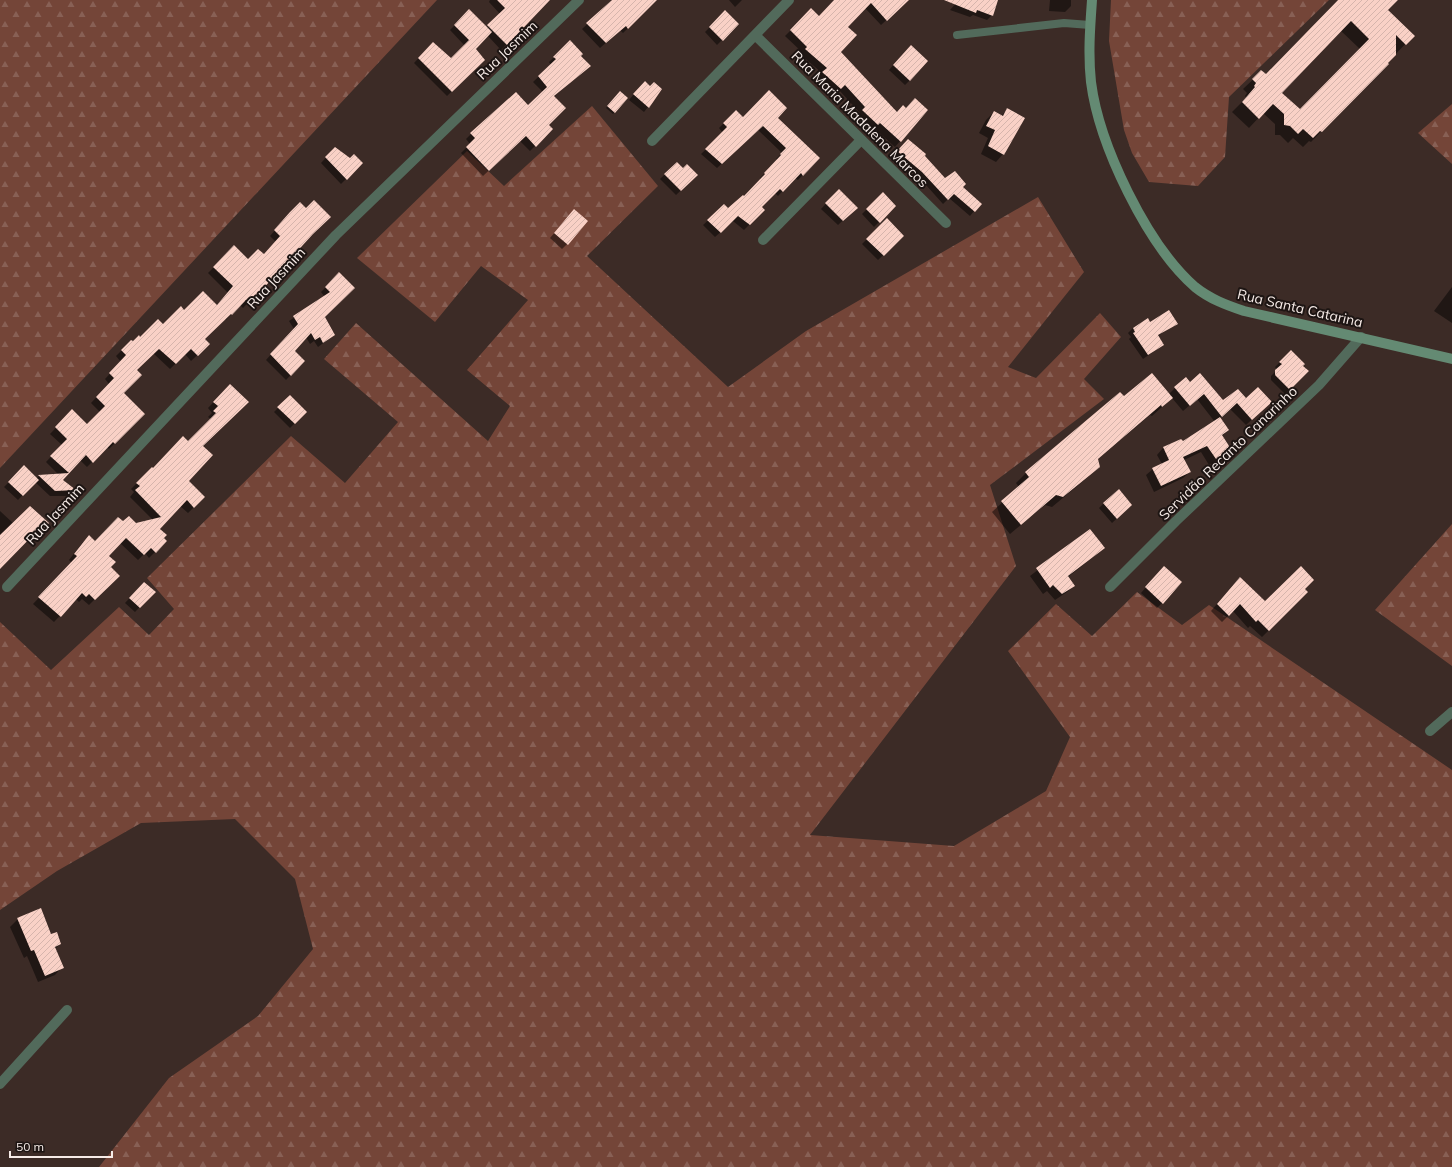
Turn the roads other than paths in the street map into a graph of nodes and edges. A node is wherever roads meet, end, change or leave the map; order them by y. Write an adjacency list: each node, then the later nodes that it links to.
1 (579, 0): 13 (street, Rua Jasmim)
2 (789, 0): 5 (street)
3 (1092, 0): 4 (main road, Rua Santa Catarina)
4 (1090, 25): 6 (lane); 11 (main road, Rua Santa Catarina)
5 (755, 35): 7 (street, Rua Maria Madalena Marcos); 8 (street)
6 (957, 35)
7 (861, 140): 9 (street, Rua Maria Madalena Marcos); 10 (street)
8 (652, 141)
9 (946, 223)
10 (763, 240)
11 (1362, 337): 12 (main road, Rua Santa Catarina); 14 (street, Servidão Recanto Canarinho)
12 (1452, 359)
13 (7, 587)
14 (1110, 587)
15 (1452, 712): 16 (street)
16 (1430, 731)
17 (67, 1010): 18 (street)
18 (0, 1084)

